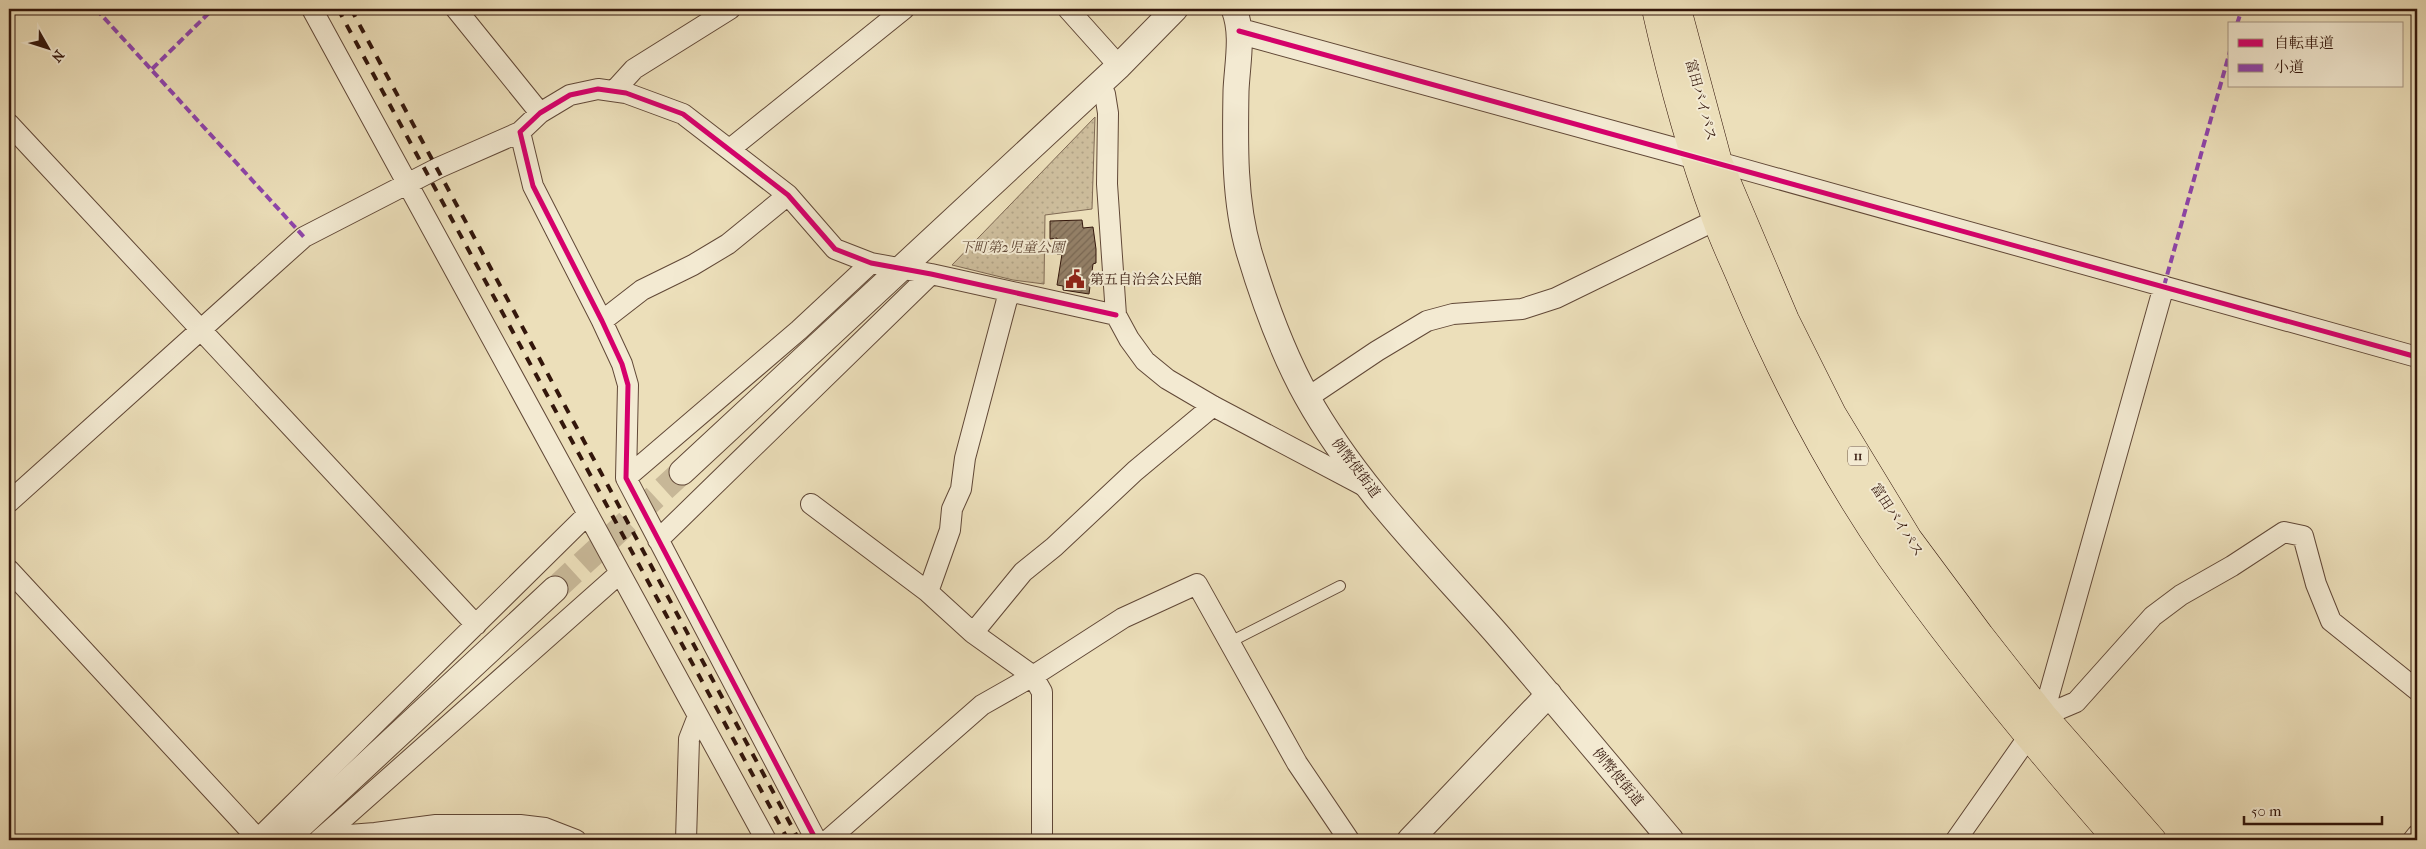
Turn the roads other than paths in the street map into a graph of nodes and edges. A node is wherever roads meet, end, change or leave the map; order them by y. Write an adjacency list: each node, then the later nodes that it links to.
1 (312, 9): 18 (street)
2 (456, 9): 13 (street)
3 (730, 9): 12 (street)
4 (904, 9): 16 (street)
5 (1068, 9): 10 (street)
6 (1175, 9): 10 (street)
7 (1656, 9): 17 (main road, 富田バイパス / 11)
8 (1677, 9): 17 (main road, 富田バイパス / 11)
9 (1237, 20): 17 (street); 30 (street, 例幣使街道)
10 (1119, 66): 11 (street)
11 (1100, 85): 22 (street); 26 (street)
12 (614, 91): 13 (street); 16 (street)
13 (540, 112): 15 (street)
14 (9, 124): 28 (street)
15 (520, 132): 18 (street); 27 (street)
16 (730, 149): 19 (street)
17 (1706, 159): 20 (main road, 富田バイパス / 11); 24 (street); 51 (main road, 富田バイパス / 11)
18 (408, 183): 28 (street); 37 (street)
19 (788, 195): 21 (street); 27 (street)
20 (1716, 220): 30 (street); 51 (main road, 富田バイパス / 11)
21 (871, 263): 22 (street); 33 (street)
22 (900, 268): 23 (street); 32 (street)
23 (931, 274): 25 (street); 38 (street)
24 (2164, 286): 29 (street); 51 (street)
25 (1009, 292): 26 (street); 43 (street)
26 (1116, 315): 31 (street)
27 (602, 322): 33 (street)
28 (199, 328): 35 (street); 44 (street)
29 (2417, 357)
30 (1307, 398): 34 (street, 例幣使街道)
31 (1213, 406): 34 (street); 45 (street)
32 (682, 472)
33 (626, 478): 38 (street)
34 (1370, 488): 49 (street, 例幣使街道)
35 (9, 502)
36 (811, 504): 43 (street)
37 (588, 514): 40 (street); 44 (street)
38 (658, 540): 59 (street)
39 (9, 570): 54 (street)
40 (620, 573): 50 (street); 53 (street)
41 (1340, 586): 46 (lane)
42 (555, 589): 55 (street)
43 (928, 592): 45 (street)
44 (476, 625): 54 (street)
45 (973, 633): 47 (street)
46 (1230, 642): 47 (street); 62 (street)
47 (1033, 676): 60 (street); 61 (street)
48 (2417, 690): 51 (street)
49 (1550, 694): 63 (street); 64 (street, 例幣使街道)
50 (698, 716): 57 (street); 58 (street)
51 (2036, 727): 65 (street); 66 (main road, 富田バイパス / 11); 67 (main road, 富田バイパス / 11)
52 (2417, 835): 68 (street)
53 (321, 838): 56 (street)
54 (258, 840)
55 (285, 840)
56 (576, 840)
57 (686, 840)
58 (766, 840)
59 (816, 840)
60 (828, 840)
61 (1042, 840)
62 (1349, 840)
63 (1410, 840)
64 (1671, 840)
65 (1956, 840)
66 (2118, 840)
67 (2152, 840)
68 (2413, 840)

